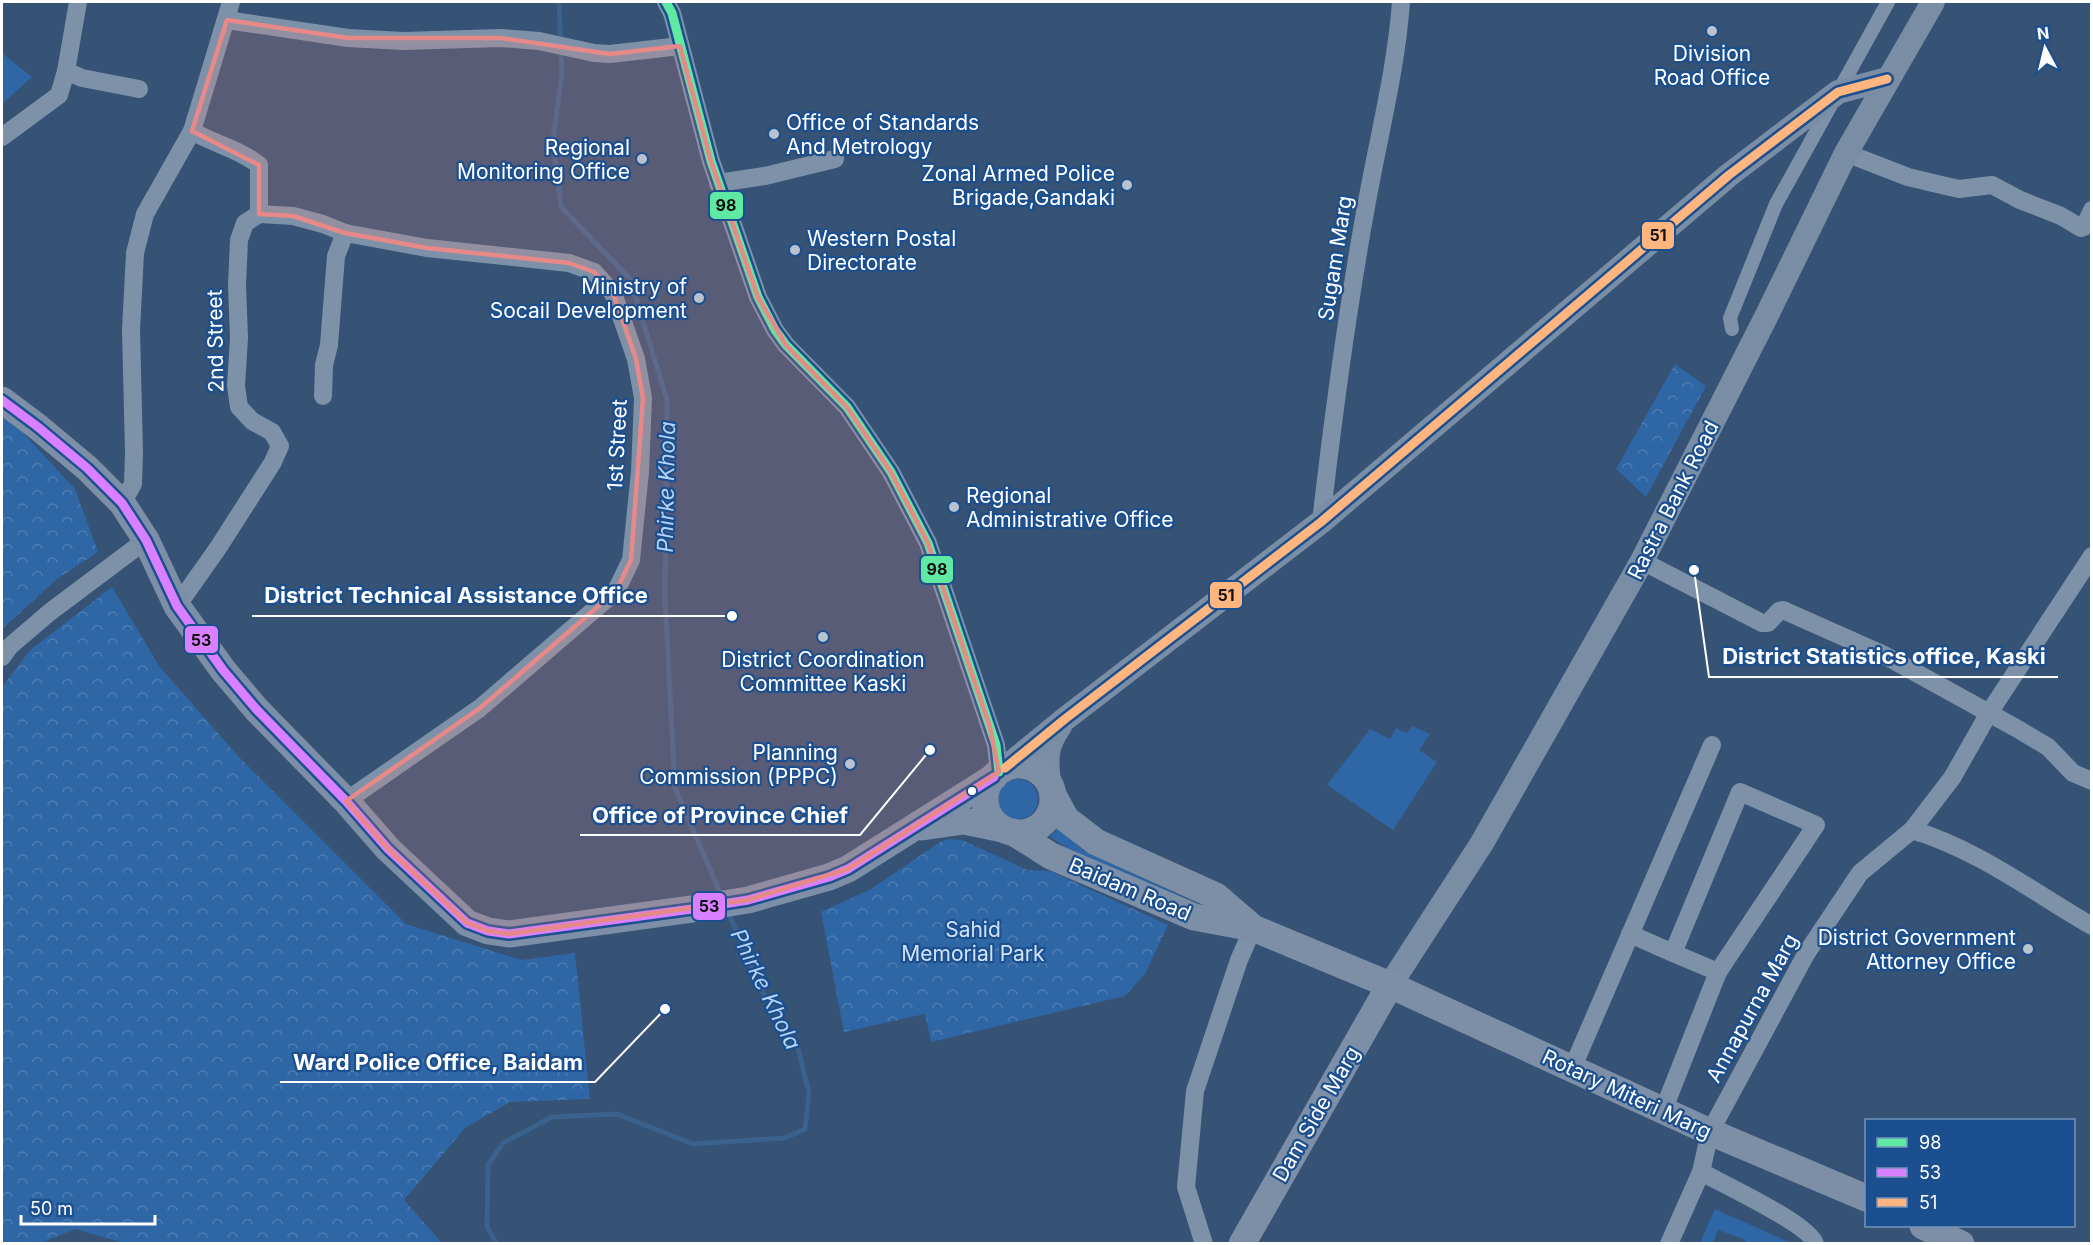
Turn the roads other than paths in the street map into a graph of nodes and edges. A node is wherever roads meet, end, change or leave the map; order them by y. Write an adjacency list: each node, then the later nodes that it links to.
1 (78, 2): 9 (street)
2 (231, 2): 7 (street)
3 (1401, 2): 25 (street, Sugam Marg)
4 (1888, 2): 12 (street)
5 (1933, 2): 10 (main road, Rastra Bank Road)
6 (670, 6): 8 (street)
7 (227, 20): 8 (street); 13 (street)
8 (680, 46): 17 (street)
9 (66, 71): 11 (street); 14 (street)
10 (1887, 79): 12 (main road); 15 (main road, Rastra Bank Road)
11 (139, 89)
12 (1838, 92): 21 (street); 25 (main road)
13 (192, 131): 19 (street); 24 (street)
14 (2, 137)
15 (1846, 153): 18 (street); 28 (main road, Rastra Bank Road)
16 (835, 159): 17 (street)
17 (718, 183): 34 (street)
18 (2091, 210)
19 (259, 214): 20 (street, 1st Street); 29 (street, 2nd Street)
20 (345, 233): 22 (street); 37 (street, 1st Street)
21 (1732, 329)
22 (323, 396)
23 (2, 400): 24 (main road, Baidam Road)
24 (122, 503): 26 (main road, Baidam Road)
25 (1321, 522): 32 (main road)
26 (146, 540): 29 (main road, Baidam Road); 30 (street)
27 (2091, 555): 31 (street, Annapurna Marg)
28 (1642, 561): 31 (street); 46 (main road, Rastra Bank Road)
29 (177, 606): 37 (main road, Baidam Road)
30 (2, 657)
31 (1989, 713): 35 (street); 38 (street, Annapurna Marg)
32 (1065, 719): 34 (main road); 36 (main road)
33 (1712, 745): 43 (street)
34 (999, 773): 36 (main road, Baidam Road); 39 (main road, Baidam Road); 40 (main road, Baidam Road)
35 (2091, 781)
36 (1051, 788): 39 (main road, Baidam Road); 42 (main road, Baidam Road)
37 (346, 801): 40 (main road, Baidam Road)
38 (1912, 830): 41 (street); 49 (street, Annapurna Marg)
39 (1008, 831): 40 (main road, Baidam Road); 42 (main road, Baidam Road)
40 (904, 832)
41 (2091, 926)
42 (1253, 928): 46 (main road, Baidam Road); 53 (street)
43 (1630, 934): 44 (street); 47 (street)
44 (1673, 953): 45 (street); 45 (street)
45 (1718, 972): 48 (street)
46 (1390, 985): 47 (main road, Rotary Miteri Marg); 54 (main road, Dam Side Marg)
47 (1572, 1069): 48 (main road, Rotary Miteri Marg)
48 (1663, 1111): 49 (main road, Rotary Miteri Marg)
49 (1710, 1132): 50 (street, Annapurna Marg); 51 (main road, Rotary Miteri Marg)
50 (1701, 1172): 55 (street, Annapurna Marg); 56 (street)
51 (1865, 1198)
52 (1925, 1227): 57 (main road)
53 (1204, 1244)
54 (1242, 1244)
55 (1669, 1244)
56 (1815, 1244)
57 (1961, 1244)

